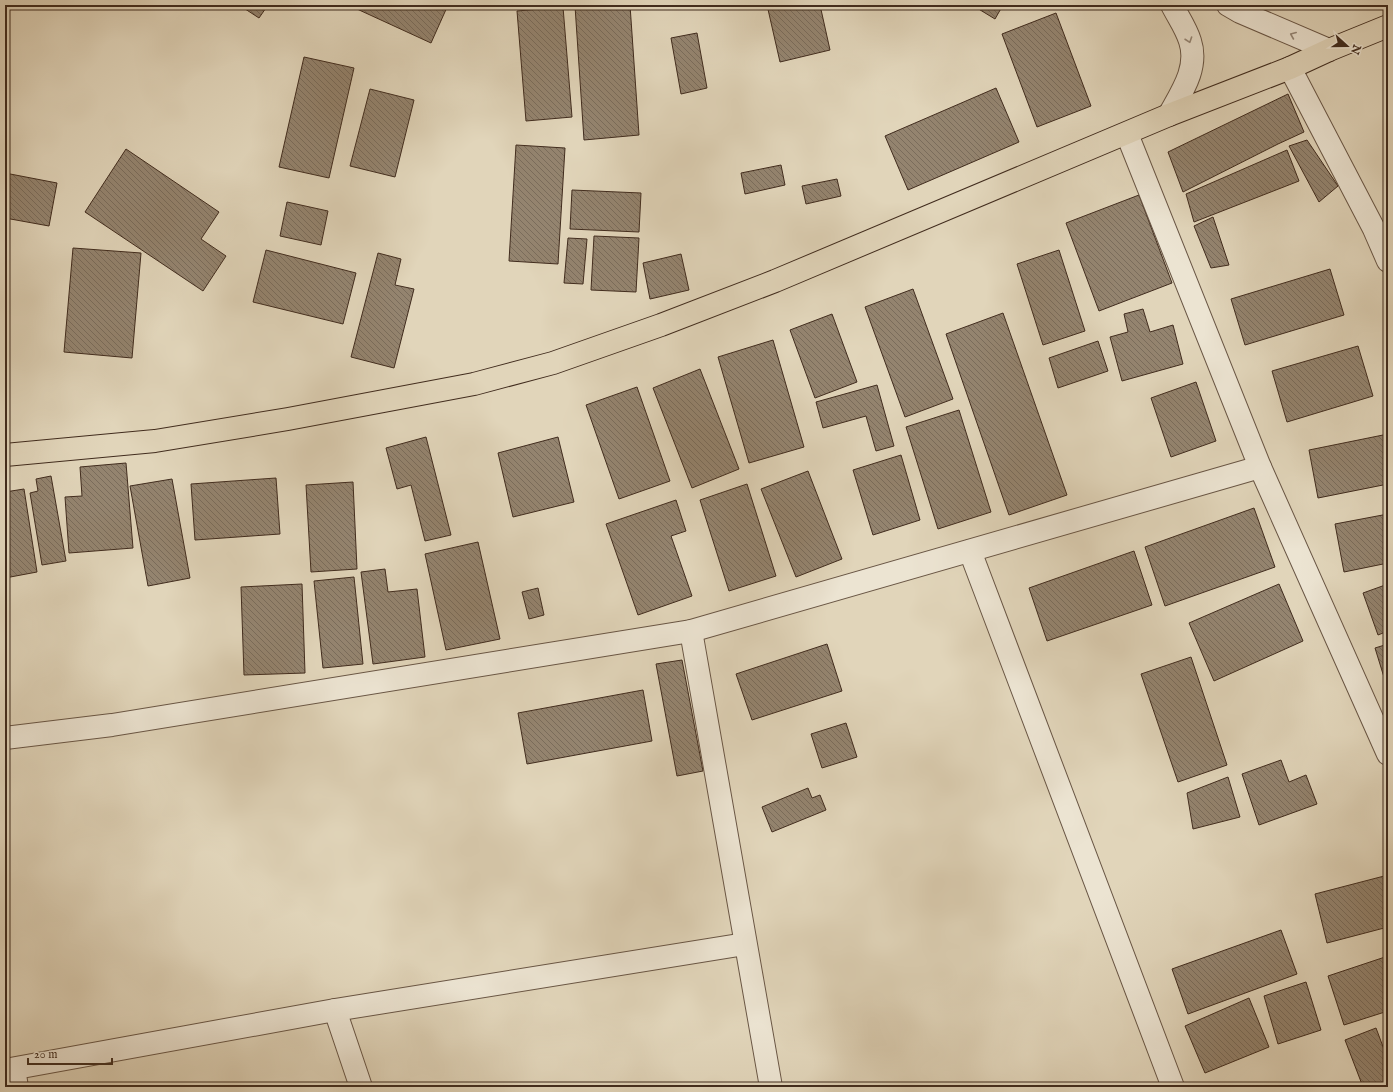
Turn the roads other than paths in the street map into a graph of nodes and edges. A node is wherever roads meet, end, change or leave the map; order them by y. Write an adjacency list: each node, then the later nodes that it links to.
1 (1172, 5): 6 (street, one-way to 6)
2 (1228, 5): 4 (street, one-way to 2)
3 (1388, 26): 4 (main road)
4 (1329, 50): 5 (main road)
5 (1290, 68): 6 (main road); 8 (street)
6 (1169, 115): 7 (main road)
7 (1127, 134): 10 (main road); 11 (street)
8 (1381, 227): 9 (street)
9 (1388, 261)
10 (5, 455)
11 (1260, 467): 12 (street); 15 (street)
12 (970, 552): 13 (street); 21 (street)
13 (691, 631): 14 (street); 16 (street)
14 (5, 738)
15 (1388, 754)
16 (745, 944): 17 (street); 20 (street)
17 (334, 1010): 18 (street); 19 (street)
18 (12, 1075)
19 (361, 1087)
20 (771, 1087)
21 (1173, 1087)

